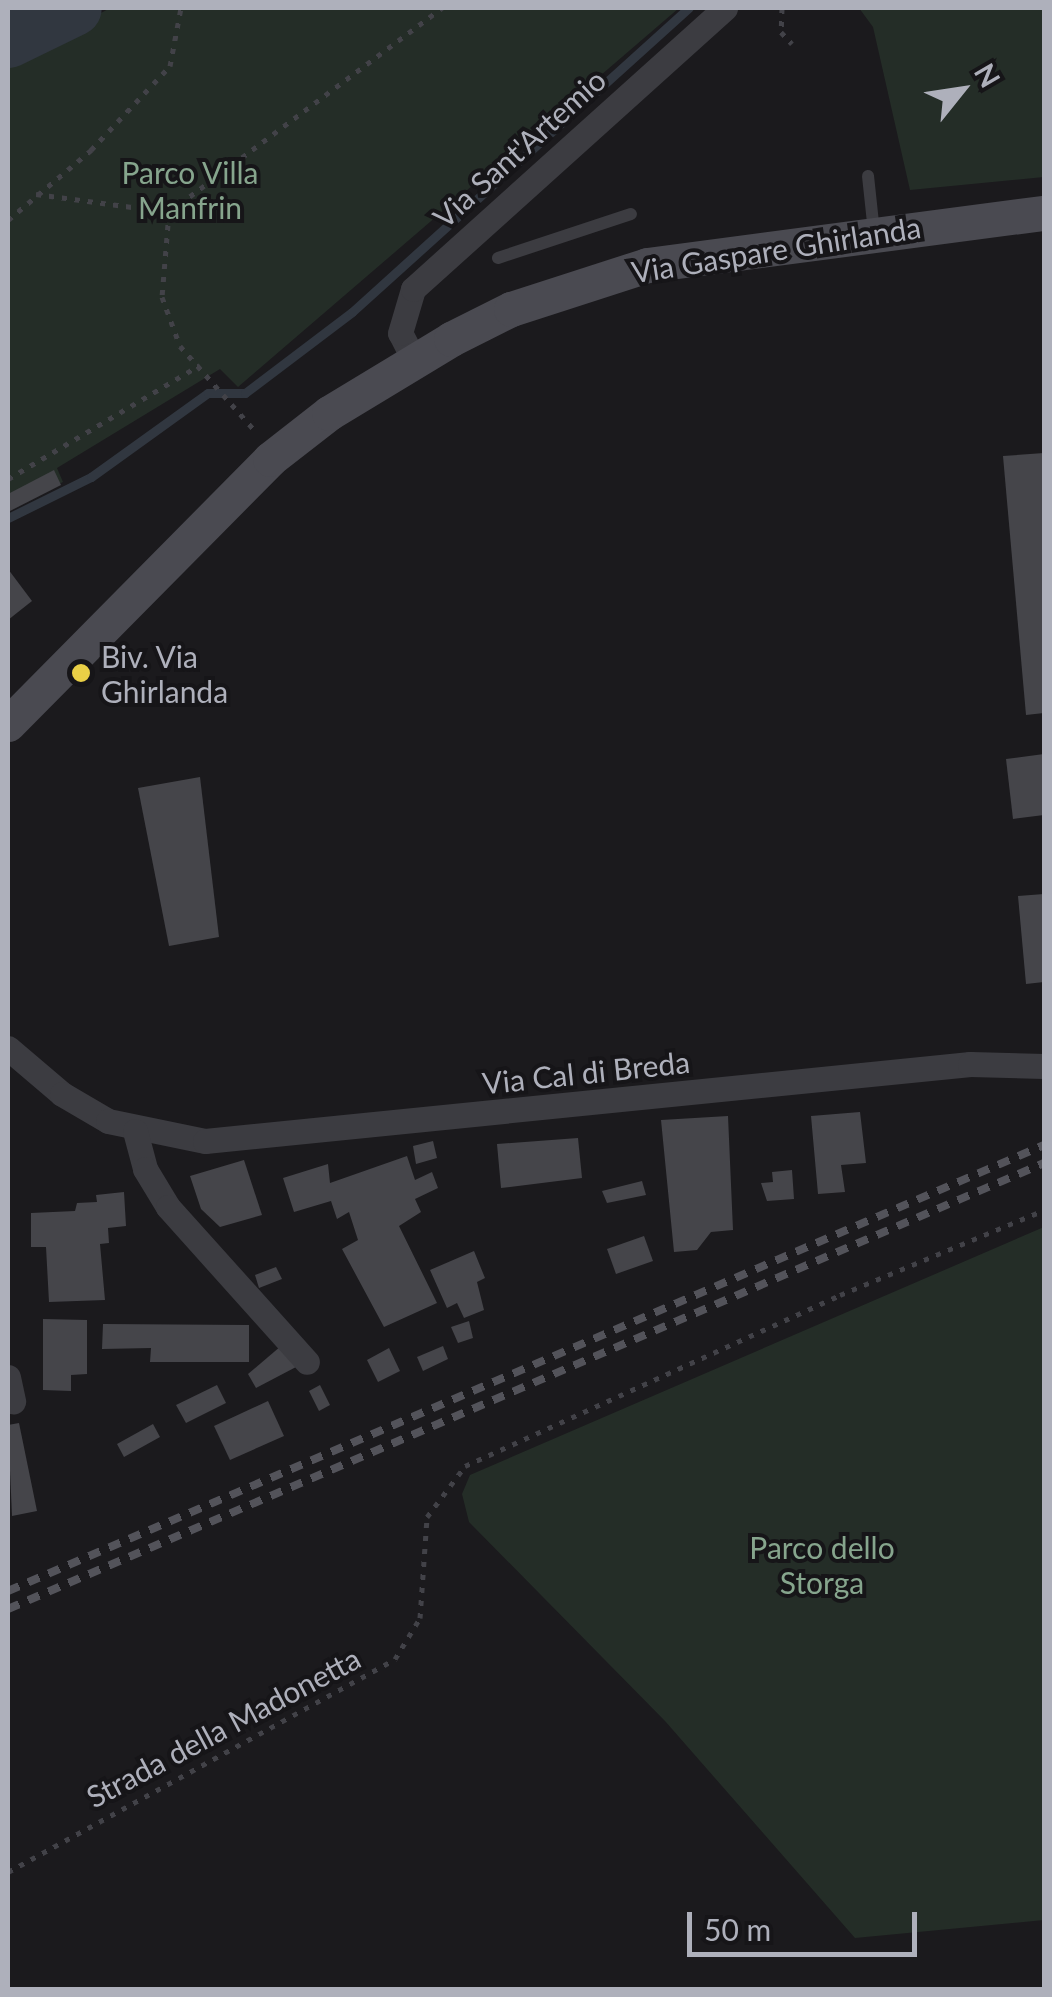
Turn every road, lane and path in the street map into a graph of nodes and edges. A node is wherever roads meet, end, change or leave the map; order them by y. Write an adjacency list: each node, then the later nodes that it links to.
1 (182, 8): 7 (path)
2 (442, 8): 8 (path)
3 (725, 8): 14 (street, Via Sant'Artemio)
4 (782, 8): 5 (path)
5 (792, 44)
6 (868, 176): 12 (lane)
7 (36, 194): 8 (path); 11 (path)
8 (169, 212): 15 (path)
9 (1044, 213): 12 (street, Via Gaspare Ghirlanda)
10 (631, 214): 13 (lane)
11 (8, 220)
12 (874, 232): 14 (street, Via Gaspare Ghirlanda)
13 (498, 258)
14 (406, 346): 18 (street, Via Gaspare Ghirlanda)
15 (200, 365): 16 (path); 17 (path)
16 (258, 434)
17 (8, 478)
18 (8, 724)
19 (8, 1048): 21 (street, Via Cal di Breda)
20 (1044, 1066): 21 (street, Via Cal di Breda)
21 (136, 1131): 23 (street)
22 (1044, 1210): 24 (path, Strada della Madonetta)
23 (306, 1362)
24 (8, 1872)

